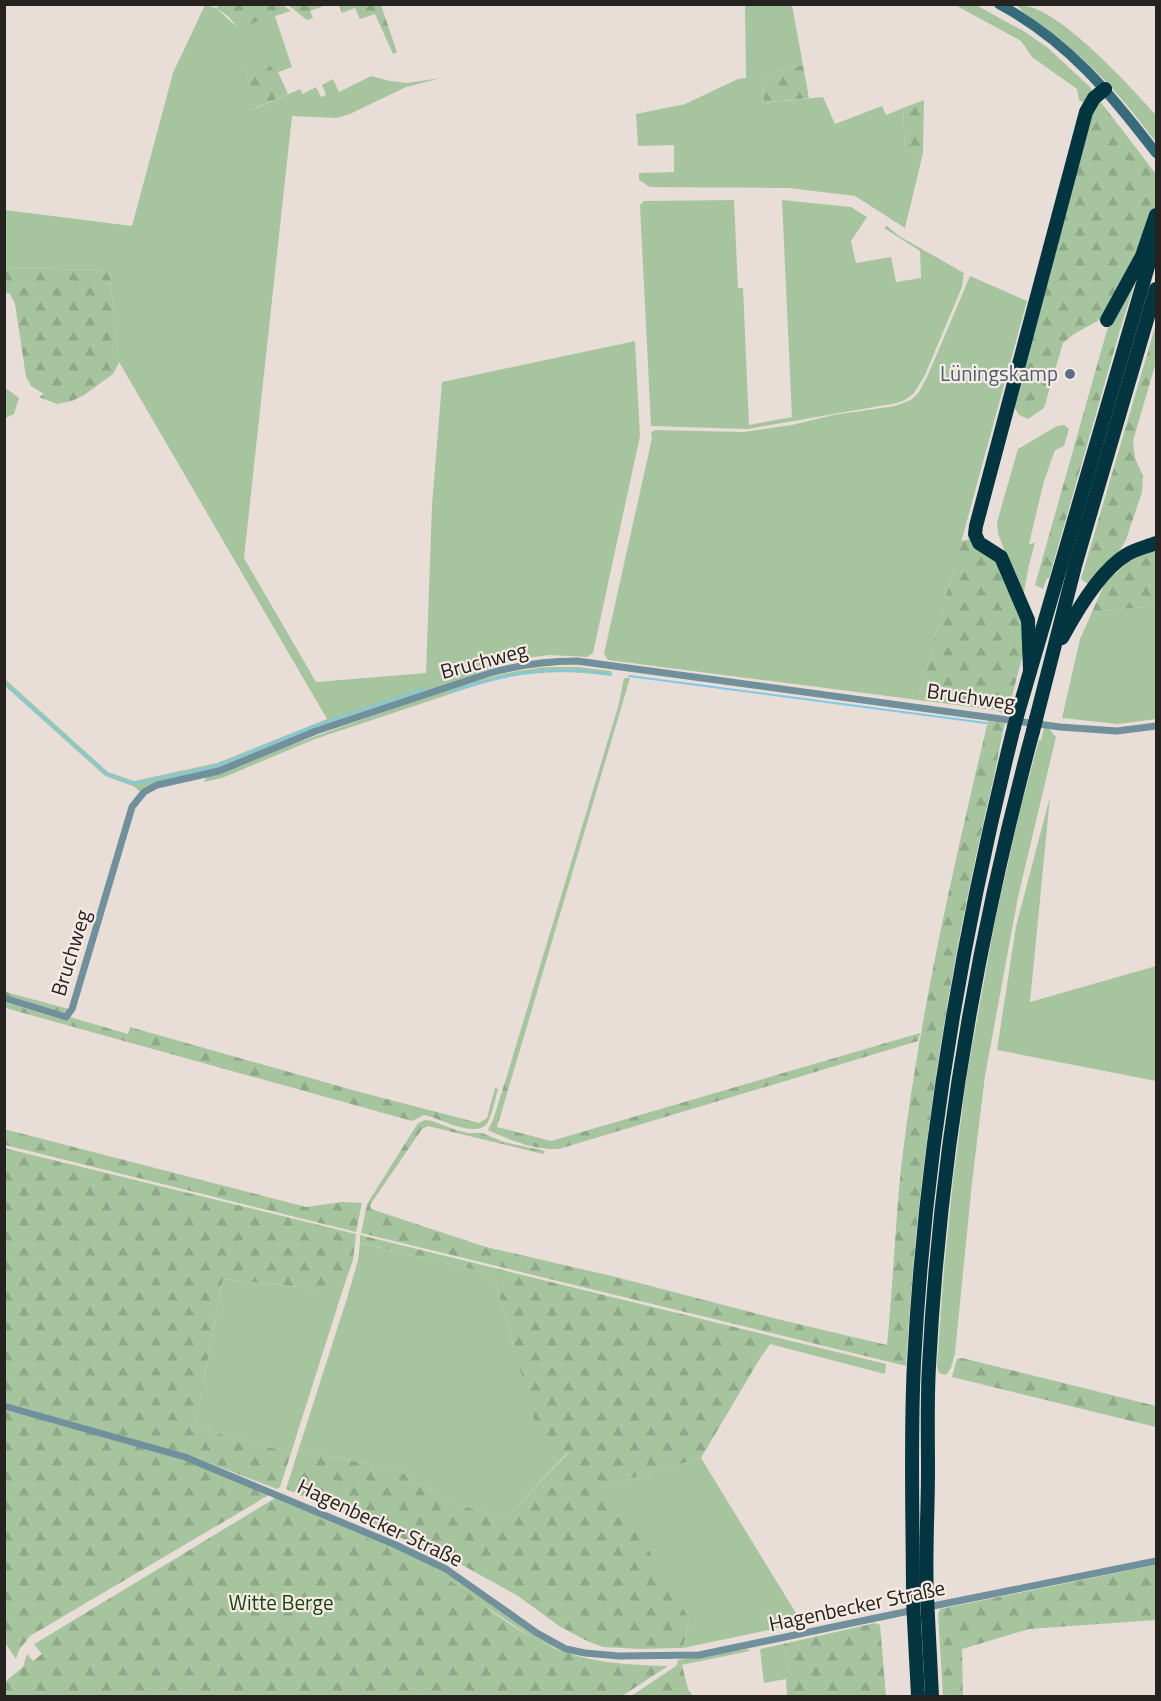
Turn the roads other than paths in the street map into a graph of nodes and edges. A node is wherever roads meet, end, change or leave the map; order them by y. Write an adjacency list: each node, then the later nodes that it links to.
1 (999, 4): 2 (main road)
2 (1105, 89): 3 (main road); 10 (highway)
3 (1156, 152)
4 (1156, 215): 7 (highway)
5 (1156, 240): 10 (highway)
6 (1156, 290): 9 (highway)
7 (1107, 320)
8 (1156, 543): 9 (highway)
9 (1050, 661): 16 (highway, bridge)
10 (1030, 670): 15 (highway, bridge)
11 (1156, 726): 12 (street, Bruchweg)
12 (4, 998)
13 (4, 1406): 14 (street, Hagenbecker Straße)
14 (1156, 1561)
15 (918, 1696)
16 (932, 1696)

